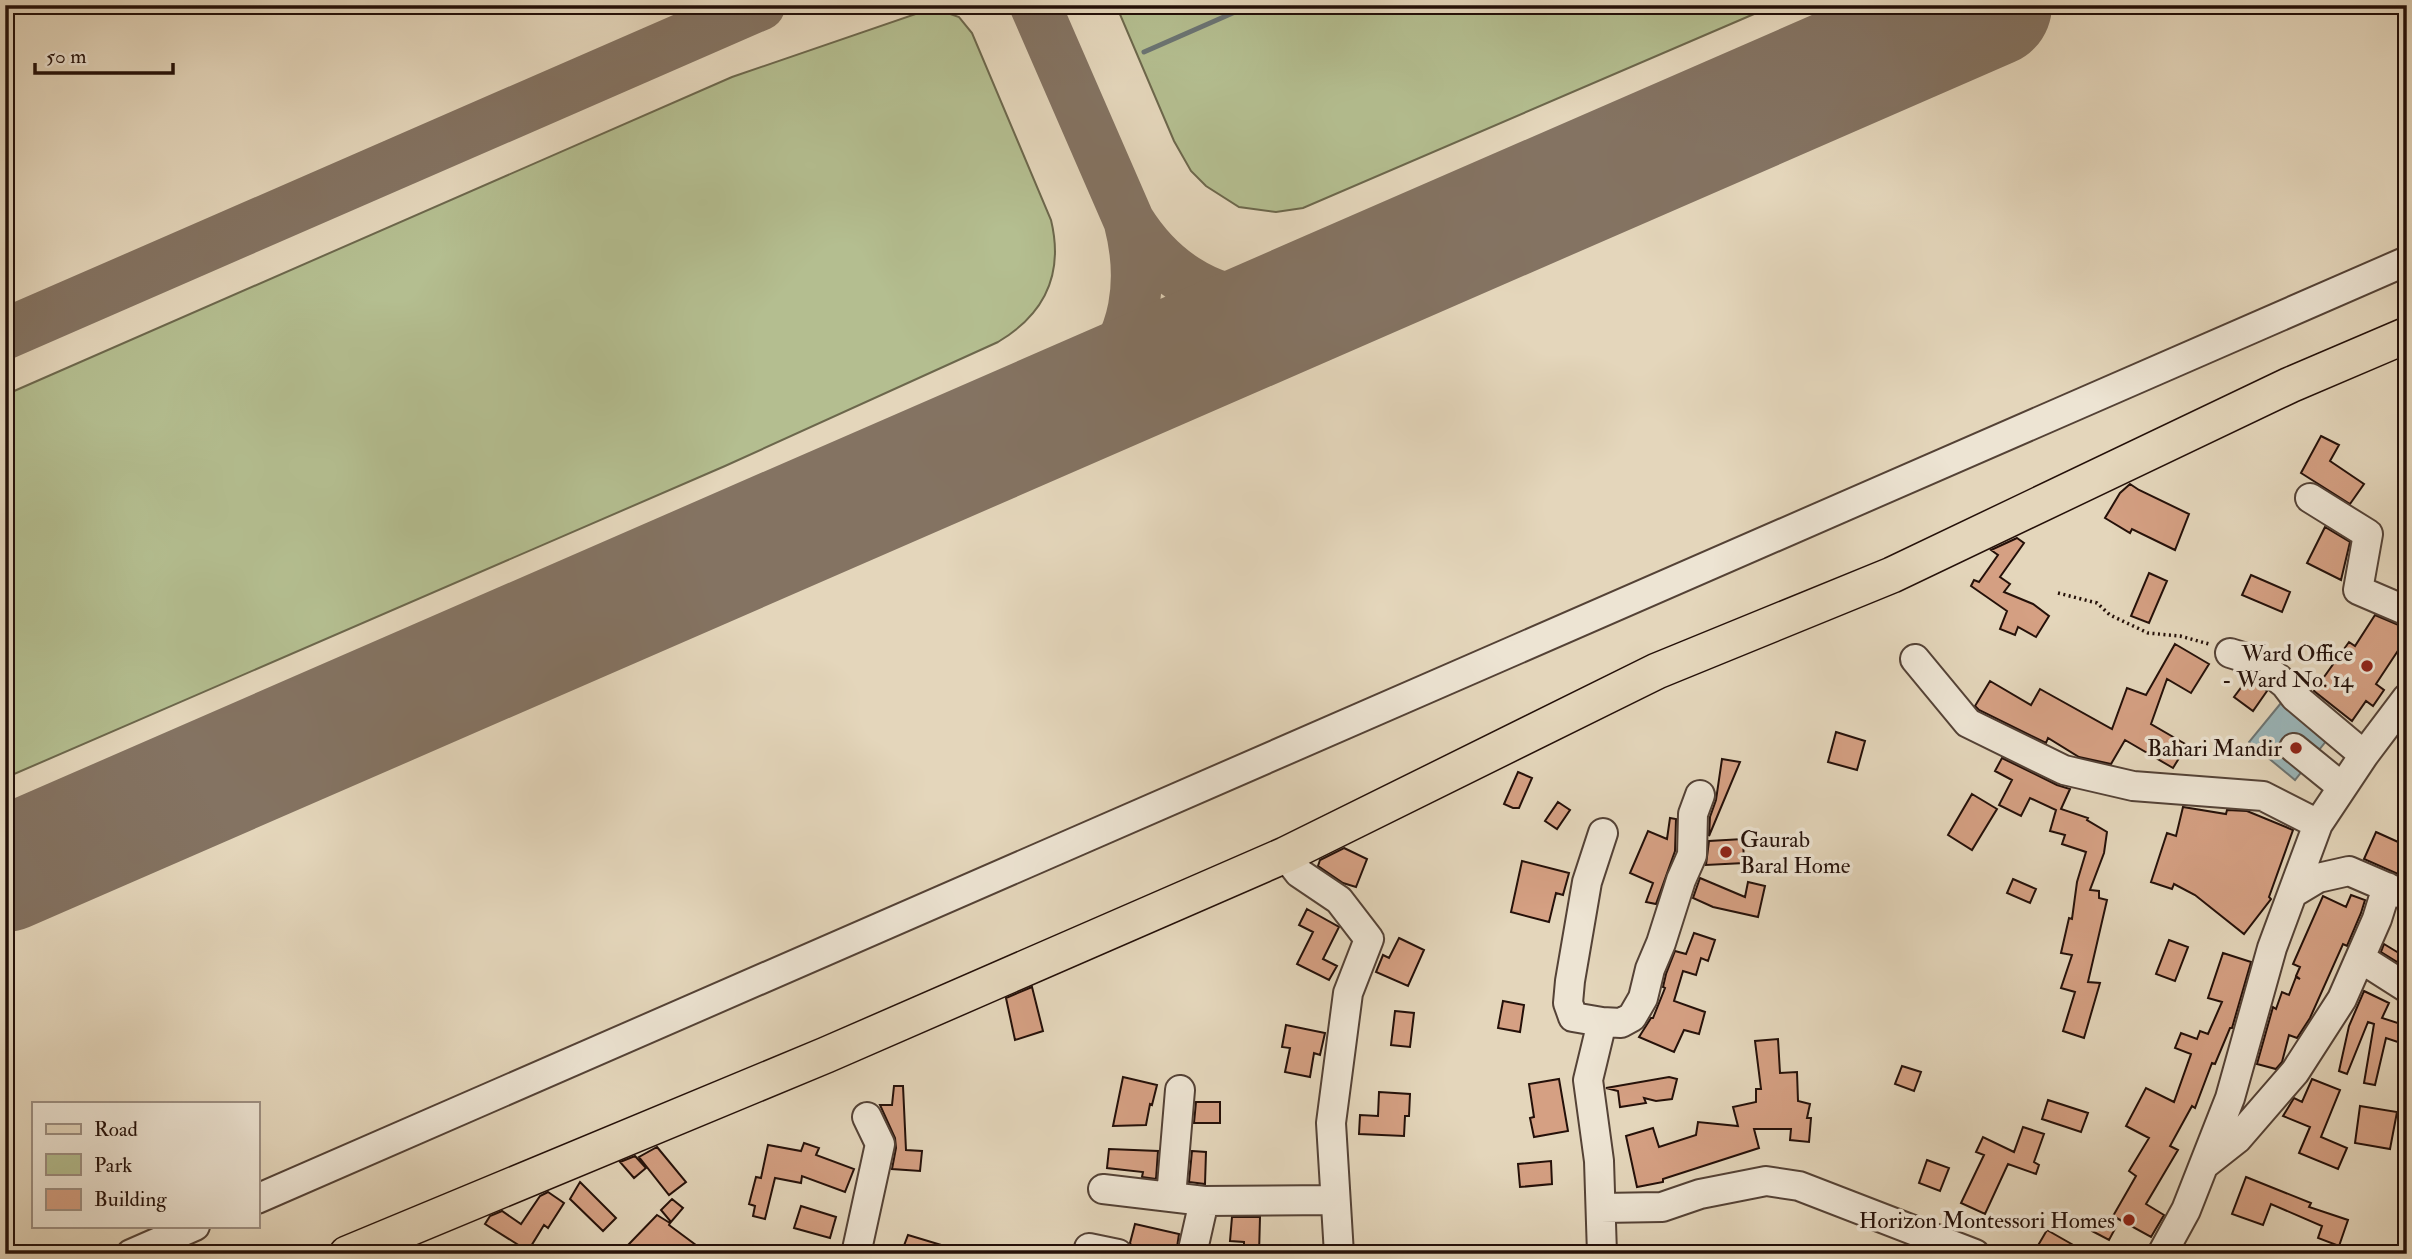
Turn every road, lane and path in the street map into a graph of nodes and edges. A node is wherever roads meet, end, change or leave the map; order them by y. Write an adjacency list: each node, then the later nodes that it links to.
1 (2407, 261): 26 (street)
2 (2407, 335): 15 (main road)
3 (2310, 498): 5 (street)
4 (2058, 593): 6 (path)
5 (2407, 611)
6 (2230, 653): 10 (street)
7 (1914, 659): 13 (street)
8 (2407, 698): 10 (street)
9 (2294, 748): 11 (street)
10 (2364, 755): 11 (street)
11 (2342, 787): 13 (street)
12 (1700, 794): 20 (street)
13 (2318, 824): 17 (street)
14 (1603, 833): 20 (street)
15 (1284, 855): 27 (street); 33 (main road)
16 (2397, 891): 17 (street); 18 (street)
17 (2293, 893): 23 (street)
18 (2360, 958): 19 (street); 23 (street)
19 (2407, 988)
20 (1602, 1022): 29 (street)
21 (1180, 1090): 25 (street)
22 (867, 1118): 34 (street)
23 (2204, 1165): 40 (street)
24 (1103, 1189): 25 (street)
25 (1171, 1197): 28 (street)
26 (259, 1198)
27 (1335, 1200): 28 (street); 37 (street)
28 (1204, 1201): 36 (street)
29 (1601, 1208): 38 (street); 39 (street)
30 (190, 1228): 32 (street)
31 (1089, 1248): 35 (street)
32 (131, 1254)
33 (347, 1254)
34 (856, 1254)
35 (1118, 1254)
36 (1192, 1254)
37 (1339, 1254)
38 (1602, 1254)
39 (1975, 1254)
40 (2162, 1254)

